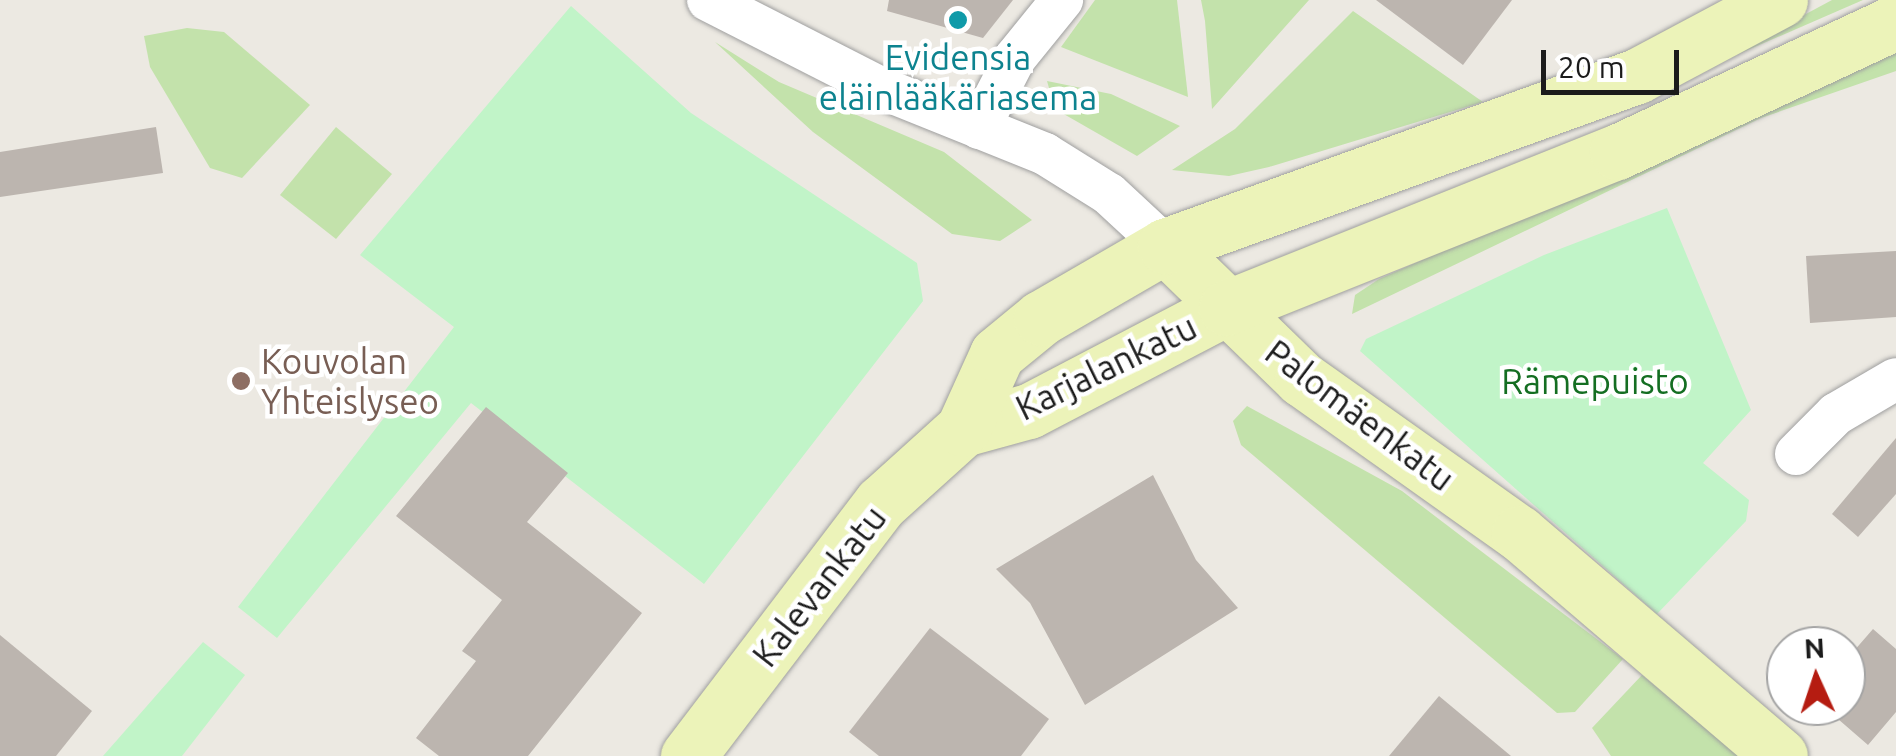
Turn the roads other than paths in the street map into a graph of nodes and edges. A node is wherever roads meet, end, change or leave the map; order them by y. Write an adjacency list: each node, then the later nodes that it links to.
1 (708, 0): 5 (street, Palomäenkatu)
2 (1062, 0): 5 (street)
3 (1780, 0): 6 (main road, Karjalankatu)
4 (1896, 22): 7 (main road, Karjalankatu)
5 (979, 128): 6 (street, Palomäenkatu)
6 (1166, 246): 7 (main road, Palomäenkatu); 9 (main road, Karjalankatu)
7 (1226, 308): 9 (main road, Karjalankatu); 12 (main road, Palomäenkatu)
8 (1896, 379): 10 (street)
9 (963, 429): 11 (main road, Kalevankatu)
10 (1796, 454)
11 (688, 756)
12 (1780, 756)

